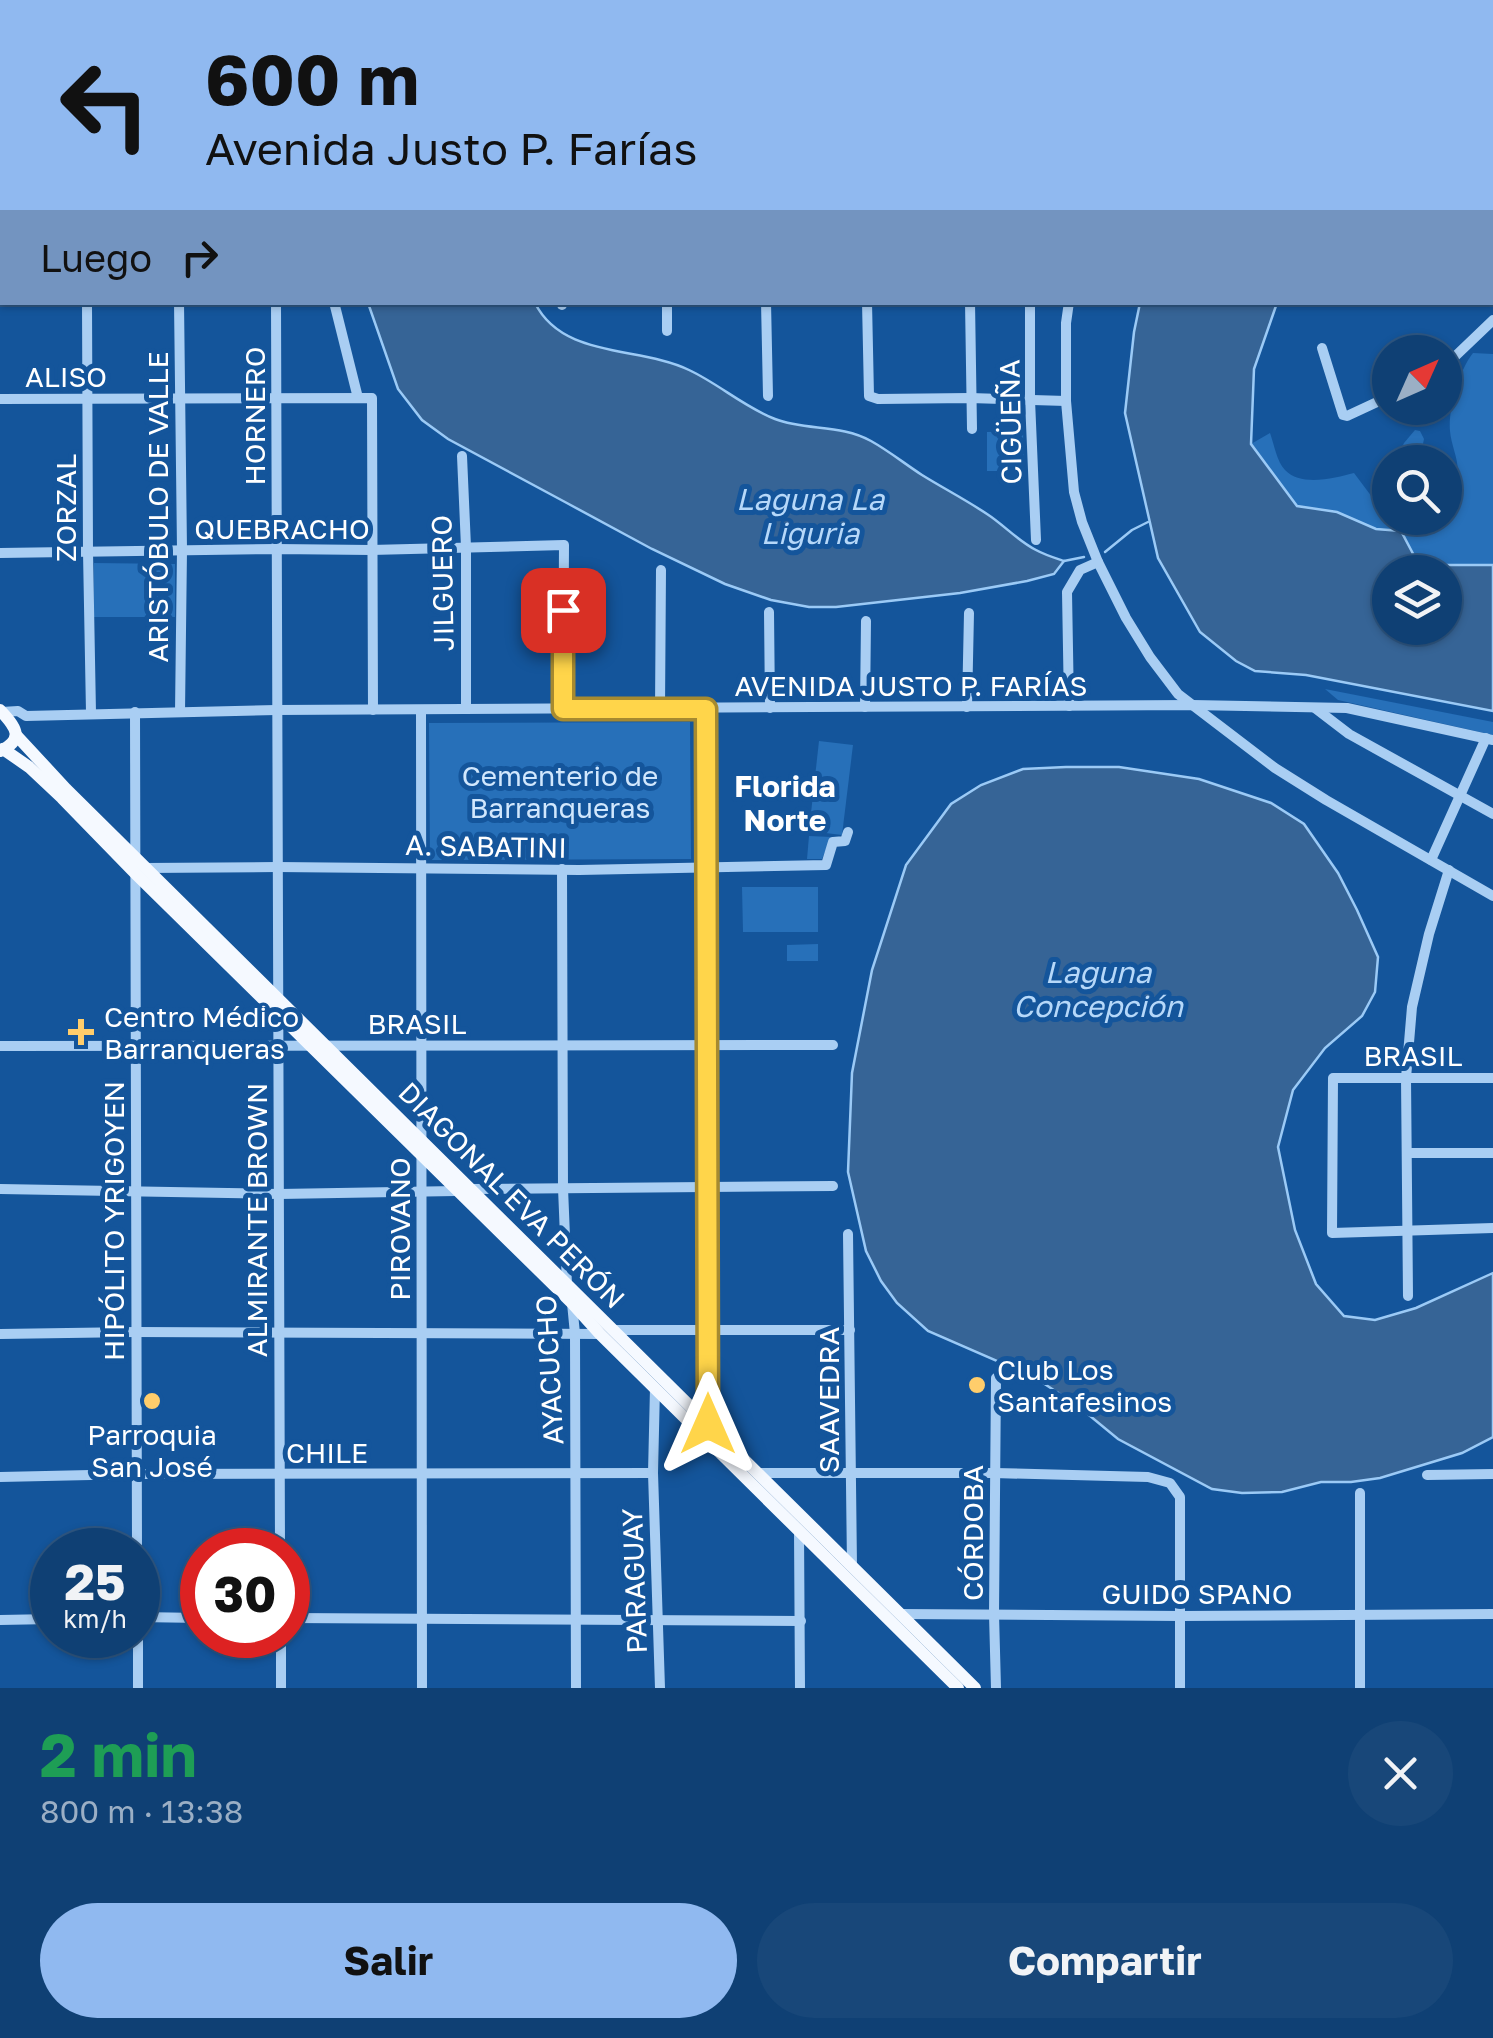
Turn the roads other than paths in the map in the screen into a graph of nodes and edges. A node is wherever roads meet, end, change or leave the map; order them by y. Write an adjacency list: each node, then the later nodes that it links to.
1 (87, 305): 21 (street, ZORZAL)
2 (179, 305): 17 (street, ARISTÓBULO DE VALLE)
3 (276, 305): 18 (street, HORNERO)
4 (335, 305): 19 (street)
5 (667, 305): 12 (street)
6 (766, 305): 15 (street)
7 (868, 305): 20 (street)
8 (970, 305): 20 (street)
9 (1030, 305): 22 (street, CIGÜEÑA)
10 (1069, 305): 23 (street)
11 (1493, 320): 14 (street)
12 (667, 331)
13 (1322, 348): 24 (street)
14 (1462, 350)
15 (768, 396)
16 (0, 398): 21 (street, ALISO)
17 (180, 398): 18 (street, ALISO); 21 (street, ALISO); 30 (street, ARISTÓBULO DE VALLE)
18 (276, 398): 19 (street, ALISO); 29 (street, HORNERO)
19 (358, 398): 31 (street, ALISO)
20 (970, 398): 22 (street); 25 (street)
21 (87, 400): 32 (street, ZORZAL)
22 (1030, 400): 23 (street); 27 (street, CIGÜEÑA)
23 (1066, 401): 34 (street)
24 (1372, 405)
25 (972, 429)
26 (462, 456): 28 (street, JILGUERO)
27 (1036, 540)
28 (466, 547): 31 (street, QUEBRACHO); 46 (street, JILGUERO); 47 (street, QUEBRACHO)
29 (276, 549): 30 (street, QUEBRACHO); 31 (street, QUEBRACHO); 49 (street, HORNERO)
30 (182, 550): 32 (street, QUEBRACHO); 54 (street, ARISTÓBULO DE VALLE)
31 (371, 550): 50 (street)
32 (88, 552): 33 (street, QUEBRACHO); 55 (street, ZORZAL)
33 (0, 553)
34 (1098, 562): 39 (street); 40 (street)
35 (661, 570): 43 (street)
36 (769, 612): 44 (street)
37 (968, 613): 42 (street)
38 (866, 621): 41 (street)
39 (1069, 706): 40 (street, AVENIDA JUSTO P. FARÍAS); 42 (street, AVENIDA JUSTO P. FARÍAS)
40 (1192, 706): 45 (street, AVENIDA JUSTO P. FARÍAS); 64 (street)
41 (864, 707): 42 (street, AVENIDA JUSTO P. FARÍAS); 44 (street, AVENIDA JUSTO P. FARÍAS)
42 (967, 707)
43 (660, 708): 47 (street, AVENIDA JUSTO P. FARÍAS); 48 (street, AVENIDA JUSTO P. FARÍAS)
44 (770, 708): 48 (street, AVENIDA JUSTO P. FARÍAS)
45 (1315, 708): 58 (street, AVENIDA JUSTO P. FARÍAS); 60 (street)
46 (466, 709): 47 (street, AVENIDA JUSTO P. FARÍAS); 51 (street, AVENIDA JUSTO P. FARÍAS)
47 (563, 709)
48 (706, 709): 66 (street)
49 (276, 710): 50 (street, AVENIDA JUSTO P. FARÍAS); 54 (street, AVENIDA JUSTO P. FARÍAS); 65 (street, ALMIRANTE BROWN)
50 (373, 710): 51 (street, AVENIDA JUSTO P. FARÍAS)
51 (421, 710): 67 (street, PIROVANO)
52 (1, 711): 56 (street, AVENIDA JUSTO P. FARÍAS); 57 (main road, DIAGONAL EVA PERÓN)
53 (135, 712): 54 (street, AVENIDA JUSTO P. FARÍAS); 55 (street, AVENIDA JUSTO P. FARÍAS); 63 (street)
54 (180, 712)
55 (91, 713): 56 (street, AVENIDA JUSTO P. FARÍAS)
56 (26, 716): 57 (street)
57 (16, 732): 59 (main road); 63 (main road, DIAGONAL EVA PERÓN)
58 (1489, 739): 60 (street)
59 (2, 750): 70 (main road, DIAGONAL EVA PERÓN)
60 (1459, 795): 61 (street); 64 (street)
61 (1493, 814)
62 (848, 832): 66 (street, A. SABATINI)
63 (134, 857): 70 (main road, DIAGONAL EVA PERÓN)
64 (1431, 860): 69 (street)
65 (277, 867): 67 (street, A. SABATINI); 70 (street, A. SABATINI); 72 (street, ALMIRANTE BROWN)
66 (706, 867): 68 (street, A. SABATINI); 75 (street)
67 (421, 868): 68 (street, A. SABATINI); 80 (street, PIROVANO)
68 (562, 869): 74 (street, AYACUCHO)
69 (1449, 870): 71 (street); 81 (street)
70 (140, 871): 72 (main road, DIAGONAL EVA PERÓN); 77 (street, HIPÓLITO YRIGOYEN)
71 (1493, 896)
72 (277, 1006): 78 (street, ALMIRANTE BROWN); 79 (main road, DIAGONAL EVA PERÓN)
73 (834, 1044): 75 (street, BRASIL)
74 (564, 1045): 75 (street, BRASIL); 80 (street, BRASIL); 89 (street, AYACUCHO)
75 (707, 1045): 88 (street)
76 (0, 1046): 77 (street, BRASIL)
77 (135, 1046): 78 (street, BRASIL); 91 (street, HIPÓLITO YRIGOYEN)
78 (278, 1046): 79 (street, BRASIL); 94 (street, ALMIRANTE BROWN)
79 (318, 1046): 80 (street, BRASIL); 83 (main road, DIAGONAL EVA PERÓN); 86 (main road, DIAGONAL EVA PERÓN)
80 (420, 1046): 83 (street, PIROVANO)
81 (1406, 1078): 82 (street, BRASIL); 84 (street); 96 (street, BRASIL)
82 (1493, 1078)
83 (422, 1141): 86 (street, PIROVANO); 92 (main road, DIAGONAL EVA PERÓN)
84 (1407, 1153): 85 (street); 96 (street)
85 (1493, 1153)
86 (421, 1156): 92 (main road, DIAGONAL EVA PERÓN); 93 (street, PIROVANO)
87 (833, 1186): 88 (street)
88 (707, 1187): 89 (street); 101 (street)
89 (563, 1188): 92 (street); 98 (street, AYACUCHO)
90 (0, 1189): 91 (street)
91 (135, 1190): 94 (street); 103 (street, HIPÓLITO YRIGOYEN)
92 (463, 1190): 93 (street); 98 (main road, DIAGONAL EVA PERÓN); 100 (main road, DIAGONAL EVA PERÓN)
93 (420, 1192): 94 (street); 107 (street, PIROVANO)
94 (278, 1194): 105 (street, ALMIRANTE BROWN)
95 (1493, 1228): 96 (street)
96 (1407, 1230): 99 (street)
97 (848, 1234): 102 (street, SAAVEDRA)
98 (567, 1285): 100 (street, AYACUCHO); 104 (main road, DIAGONAL EVA PERÓN)
99 (1408, 1296)
100 (572, 1302): 104 (main road, DIAGONAL EVA PERÓN); 108 (street, AYACUCHO)
101 (708, 1330): 102 (street); 104 (street); 111 (street)
102 (850, 1330): 120 (street, SAAVEDRA)
103 (136, 1332): 105 (street); 106 (street); 113 (street, HIPÓLITO YRIGOYEN)
104 (606, 1332): 108 (street); 110 (main road, DIAGONAL EVA PERÓN); 111 (main road, DIAGONAL EVA PERÓN)
105 (279, 1333): 107 (street); 114 (street, ALMIRANTE BROWN)
106 (0, 1334)
107 (421, 1334): 108 (street); 115 (street, PIROVANO)
108 (575, 1334): 119 (street, AYACUCHO)
109 (996, 1378): 112 (street, CÓRDOBA)
110 (655, 1387): 116 (street, PARAGUAY); 126 (main road, DIAGONAL EVA PERÓN)
111 (708, 1424): 117 (main road, DIAGONAL EVA PERÓN)
112 (994, 1473): 120 (street); 129 (street, CÓRDOBA); 131 (street)
113 (136, 1474): 114 (street, CHILE); 122 (street, CHILE); 124 (street, HIPÓLITO YRIGOYEN)
114 (280, 1474): 115 (street, CHILE); 125 (street, ALMIRANTE BROWN)
115 (422, 1474): 119 (street, CHILE); 133 (street, PIROVANO)
116 (653, 1474): 119 (street, CHILE); 138 (street, PARAGUAY)
117 (758, 1474): 120 (street); 127 (main road, DIAGONAL EVA PERÓN)
118 (1493, 1474): 121 (street)
119 (576, 1475): 136 (street, AYACUCHO)
120 (851, 1475): 127 (street, SAAVEDRA)
121 (1427, 1476)
122 (0, 1477)
123 (1360, 1493): 132 (street)
124 (137, 1528)
125 (280, 1528)
126 (799, 1530): 139 (street); 148 (main road, DIAGONAL EVA PERÓN)
127 (852, 1566): 128 (main road, DIAGONAL EVA PERÓN)
128 (900, 1614): 129 (street, GUIDO SPANO); 149 (main road, DIAGONAL EVA PERÓN)
129 (994, 1614): 131 (street, GUIDO SPANO); 150 (street, CÓRDOBA)
130 (1493, 1614): 132 (street, GUIDO SPANO)
131 (1181, 1616): 132 (street, GUIDO SPANO); 151 (street)
132 (1360, 1616): 152 (street)
133 (422, 1617): 134 (street); 136 (street); 144 (street, PIROVANO)
134 (310, 1618)
135 (30, 1619): 137 (street)
136 (576, 1619): 138 (street); 145 (street, AYACUCHO)
137 (0, 1620)
138 (658, 1620): 139 (street); 146 (street, PARAGUAY)
139 (801, 1622): 147 (street)
140 (138, 1658): 142 (street)
141 (281, 1658): 143 (street)
142 (138, 1688)
143 (281, 1688)
144 (422, 1688)
145 (576, 1688)
146 (660, 1688)
147 (800, 1688)
148 (958, 1688)
149 (974, 1688)
150 (996, 1688)
151 (1180, 1688)
152 (1360, 1688)

